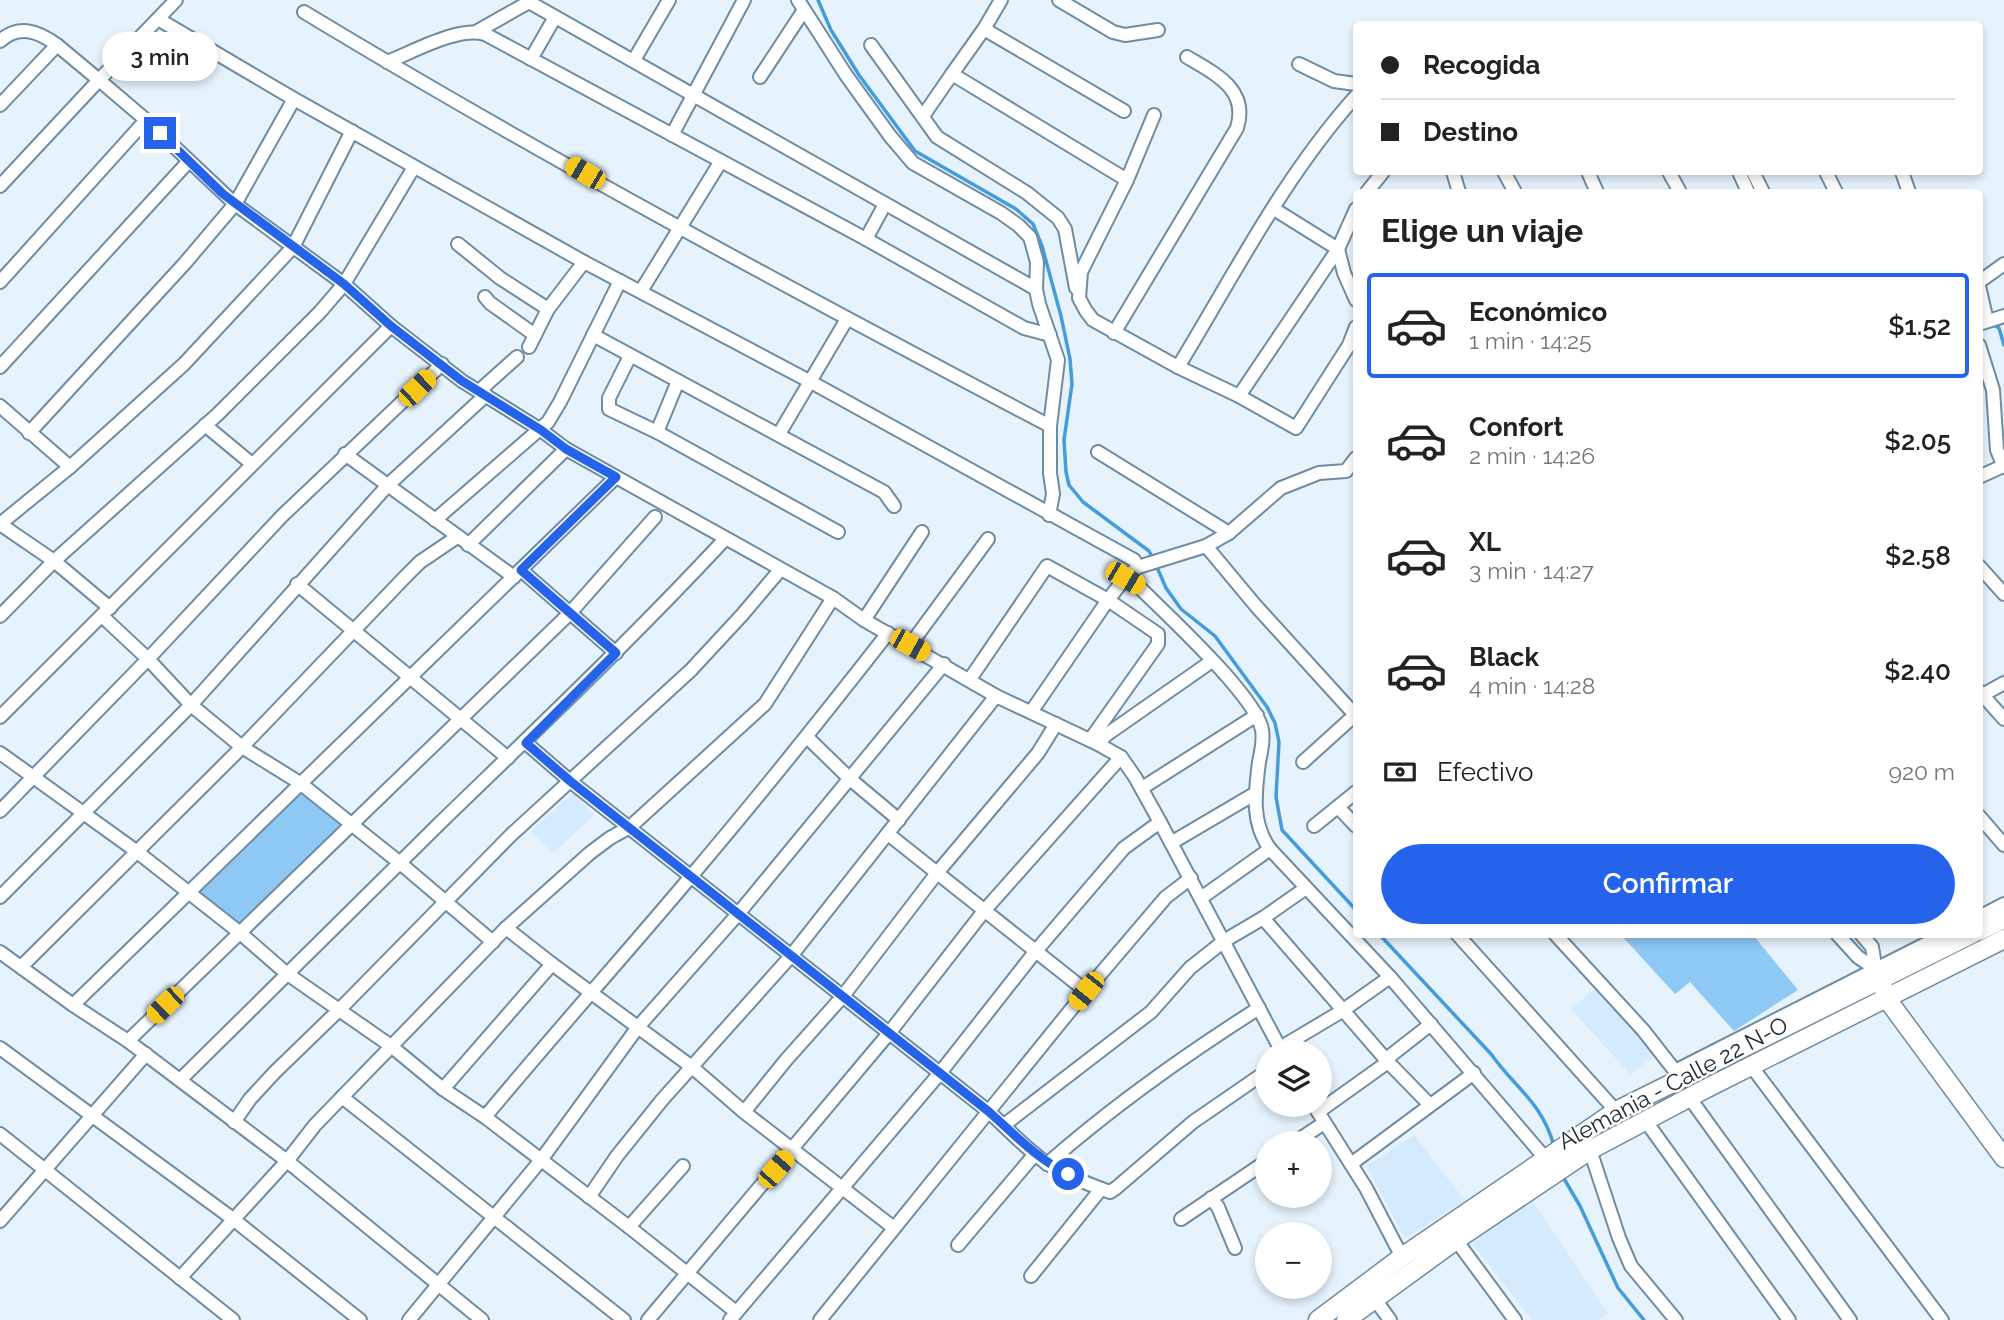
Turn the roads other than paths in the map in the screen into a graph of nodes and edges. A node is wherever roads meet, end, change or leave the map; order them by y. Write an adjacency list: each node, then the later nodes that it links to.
1 (176, 0): 10 (street)
2 (669, 0): 19 (street)
3 (744, 0): 26 (street)
4 (1001, 0): 11 (street)
5 (1059, 0): 12 (street)
6 (530, 1): 9 (street); 13 (street)
7 (801, 5): 23 (street); 58 (street)
8 (304, 12): 20 (street)
9 (555, 17): 18 (street); 19 (street)
10 (158, 19): 24 (street); 27 (street)
11 (984, 29): 22 (street); 30 (street)
12 (1158, 30)
13 (476, 32): 18 (street); 20 (street)
14 (0, 41): 15 (street)
15 (57, 45): 24 (street); 29 (street)
16 (872, 45): 32 (street)
17 (1187, 57): 68 (street)
18 (531, 59): 35 (street)
19 (635, 60): 26 (street)
20 (387, 62): 47 (street)
21 (1299, 64): 25 (street)
22 (952, 74): 32 (street); 40 (street)
23 (760, 76)
24 (99, 80): 33 (street); 41 (street)
25 (1353, 84)
26 (695, 93): 35 (street); 44 (street)
27 (295, 99): 34 (street); 43 (street)
28 (1353, 100): 45 (street)
29 (0, 105)
30 (1124, 111)
31 (1154, 115): 40 (street)
32 (923, 116): 62 (street)
33 (146, 120): 36 (street); 56 (street)
34 (352, 131): 38 (street); 50 (street)
35 (672, 135): 37 (street)
36 (189, 161): 43 (street); 76 (street)
37 (721, 161): 47 (street); 48 (street)
38 (414, 167): 52 (street); 57 (street)
39 (1381, 175): 42 (street)
40 (1127, 180): 62 (street)
41 (0, 186)
42 (1369, 189)
43 (235, 204): 50 (street); 87 (street)
44 (885, 204): 48 (street); 58 (street)
45 (1274, 209): 51 (street); 77 (street)
46 (1353, 216): 51 (street)
47 (680, 228): 59 (street); 65 (street)
48 (866, 239): 70 (street)
49 (458, 244): 63 (street)
50 (293, 247): 57 (street); 94 (street)
51 (1338, 249): 60 (street); 81 (street)
52 (584, 262): 54 (street); 63 (street)
53 (2004, 264): 55 (street)
54 (620, 281): 59 (street); 69 (street)
55 (1983, 281)
56 (0, 282)
57 (344, 284): 67 (street); 83 (street)
58 (1036, 289): 70 (street)
59 (641, 291): 79 (street)
60 (1353, 293)
61 (485, 297): 63 (street)
62 (1079, 298): 68 (street)
63 (548, 309)
64 (2004, 316): 66 (street)
65 (848, 319): 79 (street); 84 (street)
66 (1983, 322)
67 (391, 326): 75 (street); 92 (street)
68 (1114, 332): 77 (street)
69 (593, 335): 72 (street); 85 (street)
70 (1050, 335): 84 (street)
71 (1353, 348): 81 (street)
72 (630, 356): 78 (street); 86 (street)
73 (517, 357): 80 (street)
74 (1983, 358): 93 (street)
75 (442, 364): 80 (street); 91 (street)
76 (0, 367)
77 (1178, 368): 81 (street)
78 (678, 382): 86 (street); 88 (street)
79 (811, 382): 88 (street); 101 (street)
80 (482, 393): 85 (street); 98 (street)
81 (1239, 396)
82 (0, 406): 87 (street)
83 (205, 425): 92 (street); 111 (street)
84 (1049, 426): 101 (street)
85 (541, 430): 89 (street); 103 (street)
86 (657, 432): 104 (street)
87 (29, 433): 94 (street)
88 (779, 434): 99 (street)
89 (566, 449): 97 (street); 109 (street)
90 (1098, 452): 106 (street)
91 (345, 454): 98 (street); 129 (street)
92 (252, 464): 121 (street)
93 (2004, 466): 96 (street)
94 (70, 467): 100 (street)
95 (1351, 471): 106 (street)
96 (1983, 475)
97 (616, 477): 107 (street); 115 (street)
98 (388, 485): 103 (street); 117 (street)
99 (894, 506)
100 (4, 514): 111 (street)
101 (1049, 515): 112 (street)
102 (655, 517): 122 (street)
103 (435, 520): 109 (street)
104 (838, 532)
105 (922, 532): 124 (street)
106 (1229, 533): 110 (street)
107 (725, 539): 113 (street); 128 (street)
108 (988, 539): 127 (street)
109 (462, 541): 115 (street); 125 (street)
110 (1206, 546): 112 (street); 140 (street)
111 (54, 561): 121 (street); 123 (street)
112 (1138, 567): 116 (street)
113 (780, 570): 119 (street); 157 (street)
114 (1983, 570): 118 (street)
115 (517, 573): 122 (street); 132 (street)
116 (1125, 578): 120 (street); 130 (street)
117 (298, 584): 125 (street); 138 (street)
118 (2004, 594)
119 (833, 598): 124 (street); 171 (street)
120 (1108, 600): 133 (street); 139 (street); 148 (street)
121 (106, 612): 129 (street); 142 (street)
122 (570, 613): 128 (street); 144 (street)
123 (0, 616)
124 (864, 620): 126 (street)
125 (353, 630): 132 (street); 150 (street)
126 (888, 633): 127 (street); 147 (street)
127 (910, 645): 131 (street)
128 (616, 653): 149 (street)
129 (148, 659): 138 (street); 155 (street)
130 (1212, 661): 141 (street); 148 (street)
131 (944, 664): 133 (street); 156 (street)
132 (410, 676): 144 (street); 158 (street)
133 (970, 679): 136 (street)
134 (2004, 683): 135 (street)
135 (1983, 693)
136 (996, 696): 139 (street); 165 (street)
137 (1983, 697): 145 (street)
138 (191, 705): 150 (street); 164 (street)
139 (1031, 712): 146 (street)
140 (1353, 712)
141 (1257, 715): 159 (street); 160 (street)
142 (0, 717)
143 (1353, 718): 154 (street)
144 (461, 719): 153 (street); 169 (street)
145 (2004, 719)
146 (1056, 724): 148 (street); 178 (street)
147 (807, 737): 156 (street); 179 (street)
148 (1094, 742): 152 (street)
149 (526, 743): 153 (street); 157 (street)
150 (242, 747): 158 (street); 176 (street)
151 (0, 753): 155 (street)
152 (1121, 757): 159 (street); 187 (street)
153 (508, 758): 177 (street)
154 (1303, 762)
155 (32, 776): 163 (street); 164 (street)
156 (850, 779): 165 (street); 188 (street)
157 (570, 781): 171 (street); 185 (street)
158 (300, 783): 169 (street); 182 (street)
159 (1142, 788): 167 (street)
160 (1256, 793): 173 (street); 175 (street)
161 (1353, 794): 162 (street)
162 (1338, 807): 168 (street); 170 (street)
163 (0, 811)
164 (85, 814): 176 (street); 183 (street)
165 (898, 820): 172 (street)
166 (1983, 821): 174 (street)
167 (1160, 822): 173 (street); 207 (street)
168 (1353, 823)
169 (351, 825): 177 (street); 194 (street)
170 (1314, 826)
171 (630, 827): 179 (street); 192 (street)
172 (888, 834): 178 (street); 208 (street)
173 (1171, 843): 180 (street)
174 (2004, 845)
175 (1269, 849): 181 (street); 184 (street)
176 (136, 851): 182 (street); 210 (street)
177 (400, 863): 185 (street); 211 (street)
178 (937, 873): 187 (street); 216 (street)
179 (692, 876): 188 (street); 215 (street)
180 (1191, 878): 184 (street); 214 (street)
181 (1306, 888): 190 (street); 196 (street)
182 (187, 892): 194 (street); 218 (street)
183 (0, 897)
184 (1201, 898): 204 (street)
185 (446, 903): 205 (street); 220 (street)
186 (2004, 904): 189 (street)
187 (984, 911): 207 (street); 224 (street)
188 (738, 914): 208 (street); 223 (street)
189 (1983, 915)
190 (1263, 918): 204 (street); 221 (street)
191 (2004, 919): 193 (street)
192 (506, 928): 205 (street); 209 (street)
193 (1983, 929)
194 (239, 932): 211 (street); 227 (street)
195 (1353, 938): 213 (street)
196 (1353, 938)
197 (1461, 938): 245 (street)
198 (1559, 938): 236 (street)
199 (1841, 938): 212 (street)
200 (1864, 938): 212 (street)
201 (1938, 938): 212 (street)
202 (1964, 938): 212 (street, Alemania - Calle 22 N-O)
203 (2004, 939): 217 (street, Alemania - Calle 22 N-O)
204 (1224, 941): 219 (street); 253 (street)
205 (493, 942): 228 (street)
206 (0, 952): 210 (street)
207 (1035, 952): 214 (street); 234 (street)
208 (791, 956): 216 (street); 232 (street)
209 (552, 964): 215 (street); 239 (street)
210 (22, 966): 218 (street)
211 (286, 973): 220 (street); 238 (street)
212 (1878, 975): 217 (street); 236 (street, Alemania - Calle 22 N-O)
213 (1390, 977): 221 (street); 222 (street)
214 (1086, 991): 244 (street)
215 (590, 992): 223 (street); 248 (street)
216 (843, 996): 224 (street); 246 (street)
217 (1887, 999): 233 (street, Alemania - Calle 22 N-O); 260 (street)
218 (73, 1005): 227 (street)
219 (1259, 1008): 225 (street); 263 (street)
220 (340, 1009): 228 (street); 252 (street)
221 (1342, 1011): 226 (street); 231 (street)
222 (1431, 1024): 231 (street); 235 (street)
223 (638, 1027): 232 (street); 261 (street)
224 (890, 1032): 234 (street); 256 (street)
225 (1276, 1040)
226 (1297, 1040)
227 (128, 1041): 230 (street)
228 (391, 1046): 239 (street); 240 (street)
229 (0, 1048): 247 (street)
230 (146, 1054): 238 (street); 247 (street)
231 (1387, 1061): 242 (street); 243 (street)
232 (692, 1067): 246 (street); 270 (street)
233 (1752, 1067): 241 (street, Alemania - Calle 22 N-O); 302 (street)
234 (940, 1073): 244 (street); 268 (street)
235 (1474, 1073): 243 (street); 259 (street)
236 (1678, 1075): 245 (street, Alemania - Calle 22 N-O)
237 (1255, 1079): 269 (street)
238 (180, 1080): 252 (street)
239 (443, 1089): 248 (street)
240 (342, 1097): 262 (street); 272 (street)
241 (1689, 1097): 251 (street, Alemania - Calle 22 N-O); 301 (street)
242 (1332, 1102)
243 (1430, 1105): 264 (street)
244 (988, 1111): 253 (street); 277 (street)
245 (1616, 1111): 259 (street, Alemania - Calle 22 N-O)
246 (744, 1112): 256 (street)
247 (91, 1115): 267 (street); 273 (street)
248 (485, 1117): 261 (street)
249 (1315, 1117): 254 (street)
250 (1321, 1117): 264 (street)
251 (1645, 1120): 257 (street, Alemania - Calle 22 N-O); 300 (street)
252 (234, 1122): 262 (street)
253 (1004, 1125): 258 (street)
254 (1304, 1131)
255 (0, 1134): 267 (street)
256 (792, 1149): 268 (street); 282 (street)
257 (1587, 1153): 278 (street, Alemania - Calle 22 N-O); 299 (street)
258 (1035, 1154): 263 (street); 279 (street)
259 (1548, 1156): 281 (street, Alemania - Calle 22 N-O)
260 (2004, 1158)
261 (541, 1160): 270 (street); 272 (street)
262 (287, 1161): 273 (street); 285 (street)
263 (1047, 1164): 269 (street)
264 (1351, 1164): 281 (street)
265 (683, 1166): 276 (street)
266 (1255, 1169): 271 (street)
267 (46, 1170): 275 (street); 284 (street)
268 (842, 1187): 277 (street); 287 (street)
269 (1101, 1189): 283 (street)
270 (589, 1197): 276 (street)
271 (1211, 1198): 274 (street); 280 (street)
272 (495, 1216): 285 (street); 292 (street)
273 (233, 1219): 284 (street); 289 (street)
274 (1181, 1219)
275 (0, 1221)
276 (629, 1227): 282 (street)
277 (894, 1228): 294 (street)
278 (1456, 1240): 286 (street, Alemania - Calle 22 N-O); 298 (street)
279 (958, 1245)
280 (1235, 1248)
281 (1402, 1256): 295 (street, Alemania - Calle 22 N-O)
282 (687, 1274): 287 (street); 293 (street)
283 (1031, 1276)
284 (180, 1278): 288 (street)
285 (437, 1285): 290 (street); 291 (street)
286 (1374, 1298): 296 (street, Alemania - Calle 22 N-O); 297 (street)
287 (733, 1316)
288 (233, 1320)
289 (360, 1320)
290 (409, 1320)
291 (482, 1320)
292 (624, 1320)
293 (648, 1320)
294 (820, 1320)
295 (1318, 1320)
296 (1346, 1320)
297 (1390, 1320)
298 (1515, 1320)
299 (1676, 1320)
300 (1788, 1320)
301 (1850, 1320)
302 (1942, 1320)

